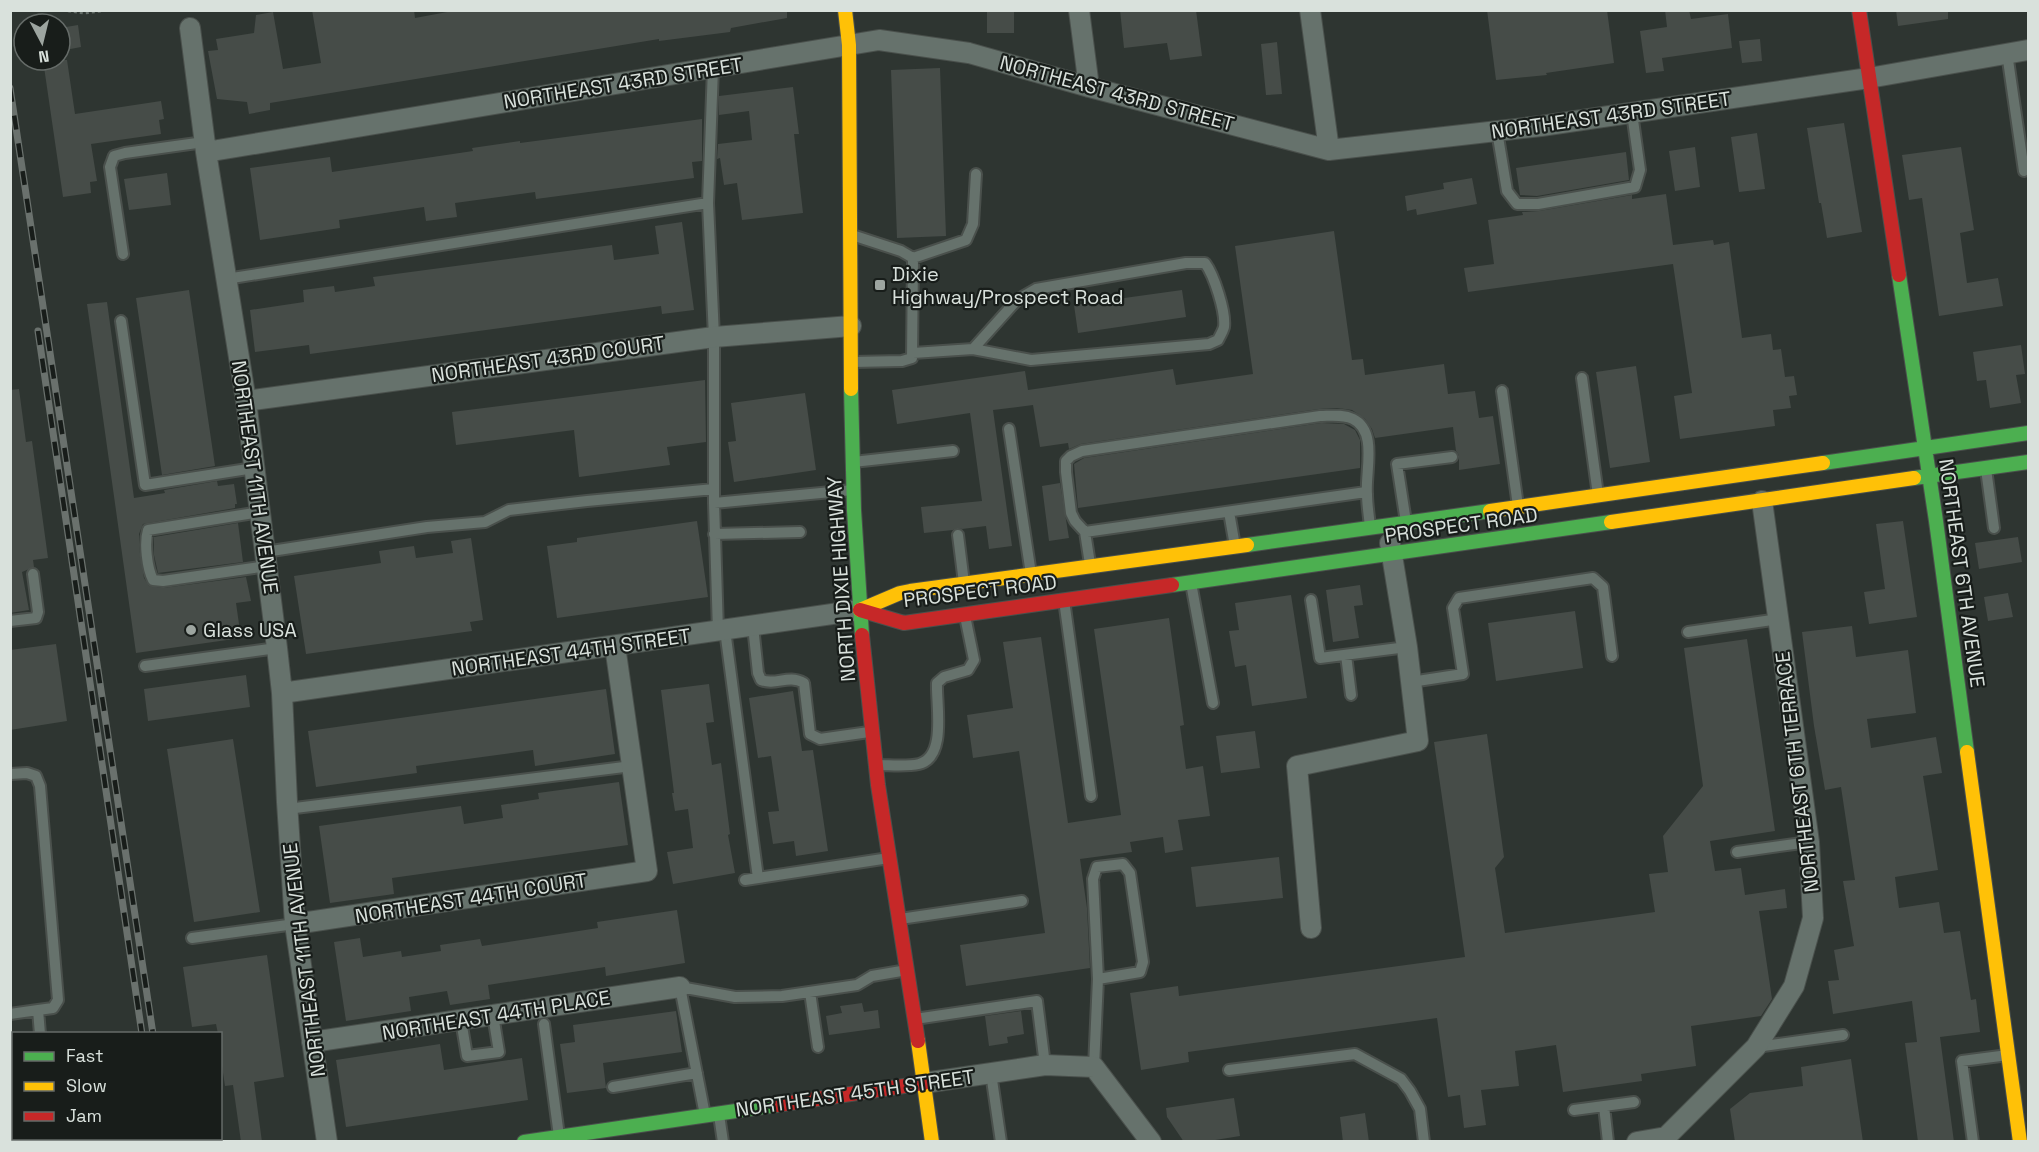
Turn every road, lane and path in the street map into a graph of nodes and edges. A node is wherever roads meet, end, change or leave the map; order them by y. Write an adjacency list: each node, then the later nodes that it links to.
1 (62, 10): 2 (path)
2 (108, 10)
3 (845, 10): 8 (main road, NORTH DIXIE HIGHWAY)
4 (1079, 10): 13 (street)
5 (1310, 10): 17 (street)
6 (1858, 10): 12 (main road, NORTHEAST 6TH AVENUE)
7 (190, 28): 16 (street, NORTHEAST 11TH AVENUE)
8 (849, 45): 11 (street, NORTHEAST 43RD STREET); 13 (street, NORTHEAST 43RD STREET); 21 (main road, NORTH DIXIE HIGHWAY)
9 (2028, 50): 10 (street, NORTHEAST 43RD STREET)
10 (2007, 53): 12 (street, NORTHEAST 43RD STREET); 18 (lane)
11 (713, 68): 16 (street, NORTHEAST 43RD STREET); 20 (lane)
12 (1869, 78): 14 (street, NORTHEAST 43RD STREET); 36 (main road, NORTHEAST 6TH AVENUE)
13 (1089, 87): 17 (street, NORTHEAST 43RD STREET)
14 (1632, 113): 15 (street, NORTHEAST 43RD STREET); 15 (lane)
15 (1497, 131): 17 (street, NORTHEAST 43RD STREET)
16 (205, 147): 22 (lane); 24 (street, NORTHEAST 11TH AVENUE)
17 (1329, 150)
18 (2024, 171)
19 (976, 174): 23 (lane)
20 (708, 203): 24 (lane); 27 (lane)
21 (851, 235): 23 (lane); 26 (main road, NORTH DIXIE HIGHWAY)
22 (123, 254)
23 (913, 258): 29 (lane)
24 (226, 279): 33 (street, NORTHEAST 11TH AVENUE)
25 (121, 321): 41 (lane)
26 (851, 326): 27 (street, NORTHEAST 43RD COURT); 30 (main road, NORTH DIXIE HIGHWAY)
27 (714, 337): 33 (street, NORTHEAST 43RD COURT); 44 (lane)
28 (973, 349): 28 (lane); 29 (lane)
29 (913, 353): 30 (lane)
30 (852, 362): 39 (main road, NORTH DIXIE HIGHWAY)
31 (1582, 378): 47 (lane)
32 (1502, 391): 50 (lane)
33 (246, 401): 41 (street, NORTHEAST 11TH AVENUE)
34 (1009, 429): 64 (lane)
35 (2028, 433): 36 (main road, PROSPECT ROAD)
36 (1925, 449): 43 (main road, NORTHEAST 6TH AVENUE); 47 (main road, PROSPECT ROAD)
37 (953, 451): 39 (lane)
38 (1452, 457): 53 (lane)
39 (853, 462): 45 (main road, NORTH DIXIE HIGHWAY)
40 (2028, 462): 42 (main road, PROSPECT ROAD)
41 (254, 468): 51 (street, NORTHEAST 11TH AVENUE)
42 (1986, 469): 43 (main road, PROSPECT ROAD); 54 (lane)
43 (1930, 477): 48 (main road, PROSPECT ROAD); 117 (main road, NORTHEAST 6TH AVENUE)
44 (714, 489): 49 (lane); 61 (lane)
45 (853, 489): 49 (lane); 69 (main road, NORTH DIXIE HIGHWAY)
46 (1366, 492): 52 (lane); 53 (lane); 56 (lane)
47 (1599, 495): 50 (main road, PROSPECT ROAD)
48 (1762, 501): 60 (main road, PROSPECT ROAD); 71 (street, NORTHEAST 6TH TERRACE)
49 (714, 503): 57 (lane)
50 (1518, 507): 53 (main road, PROSPECT ROAD)
51 (260, 512): 61 (street, NORTHEAST 11TH AVENUE); 61 (lane)
52 (1230, 512): 56 (lane); 59 (lane)
53 (1388, 525): 59 (main road, PROSPECT ROAD); 60 (street)
54 (1994, 528)
55 (800, 532): 57 (lane)
56 (1085, 532): 62 (lane)
57 (714, 534): 74 (lane)
58 (958, 535): 66 (lane)
59 (1235, 547): 62 (main road, PROSPECT ROAD)
60 (1392, 554): 65 (main road, PROSPECT ROAD); 77 (street)
61 (266, 559): 78 (street, NORTHEAST 11TH AVENUE)
62 (1090, 567): 64 (main road, PROSPECT ROAD)
63 (33, 574): 72 (lane)
64 (1031, 575): 66 (main road, PROSPECT ROAD)
65 (1191, 582): 67 (main road, PROSPECT ROAD); 85 (lane)
66 (964, 584): 69 (main road, PROSPECT ROAD)
67 (1064, 600): 70 (main road, PROSPECT ROAD); 90 (lane)
68 (1311, 600): 79 (lane)
69 (860, 610): 70 (main road, PROSPECT ROAD); 73 (street, NORTHEAST 44TH STREET); 86 (main road, NORTH DIXIE HIGHWAY)
70 (965, 614): 87 (lane)
71 (1779, 619): 75 (lane); 92 (street, NORTHEAST 6TH TERRACE)
72 (10, 621)
73 (753, 626): 74 (street, NORTHEAST 44TH STREET); 86 (lane)
74 (722, 631): 76 (street, NORTHEAST 44TH STREET); 95 (lane)
75 (1688, 632)
76 (615, 646): 83 (street, NORTHEAST 44TH STREET); 88 (street)
77 (1407, 647): 79 (lane); 82 (street)
78 (277, 648): 81 (lane); 83 (street, NORTHEAST 11TH AVENUE)
79 (1346, 655): 84 (lane)
80 (1612, 656): 82 (lane)
81 (145, 666)
82 (1411, 682): 100 (street)
83 (282, 693): 91 (street, NORTHEAST 11TH AVENUE)
84 (1351, 695)
85 (1213, 703)
86 (872, 731): 87 (main road, NORTH DIXIE HIGHWAY)
87 (876, 765): 94 (main road, NORTH DIXIE HIGHWAY)
88 (632, 766): 91 (lane); 99 (street, NORTHEAST 44TH COURT)
89 (10, 774): 106 (lane)
90 (1091, 796)
91 (287, 809): 99 (street, NORTHEAST 11TH AVENUE)
92 (1809, 842): 93 (lane); 116 (street, NORTHEAST 6TH TERRACE)
93 (1737, 852)
94 (890, 858): 95 (lane); 98 (main road, NORTH DIXIE HIGHWAY)
95 (758, 878): 96 (lane)
96 (745, 880)
97 (1022, 901): 98 (lane)
98 (899, 919): 102 (main road, NORTH DIXIE HIGHWAY)
99 (295, 924): 101 (lane); 114 (street, NORTHEAST 11TH AVENUE)
100 (1311, 928)
101 (192, 938)
102 (908, 970): 105 (lane); 109 (main road, NORTH DIXIE HIGHWAY)
103 (1098, 979): 103 (lane); 119 (lane)
104 (680, 987): 105 (lane); 108 (street, NORTHEAST 44TH PLACE); 121 (lane)
105 (810, 992): 115 (lane)
106 (38, 1010): 107 (lane); 112 (lane)
107 (10, 1014)
108 (493, 1015): 110 (street, NORTHEAST 44TH PLACE); 110 (lane)
109 (915, 1019): 118 (lane); 123 (main road, NORTH DIXIE HIGHWAY)
110 (461, 1020): 114 (street, NORTHEAST 44TH PLACE)
111 (544, 1024): 130 (lane)
112 (40, 1032)
113 (1843, 1035): 116 (lane)
114 (312, 1042): 132 (street, NORTHEAST 11TH AVENUE)
115 (819, 1047)
116 (1756, 1047): 131 (street, NORTHEAST 6TH TERRACE)
117 (2008, 1055): 124 (main road, NORTHEAST 6TH AVENUE); 140 (lane)
118 (1045, 1065): 119 (street, NORTHEAST 45TH STREET); 122 (street, NORTHEAST 45TH STREET)
119 (1094, 1067): 137 (street)
120 (1228, 1070): 138 (lane)
121 (697, 1073): 125 (lane); 129 (lane)
122 (991, 1073): 123 (street, NORTHEAST 45TH STREET); 136 (lane)
123 (924, 1083): 129 (main road, NORTHEAST 45TH STREET); 135 (main road, NORTH DIXIE HIGHWAY)
124 (2020, 1086): 141 (main road, NORTHEAST 6TH AVENUE)
125 (613, 1087)
126 (1634, 1102): 127 (lane)
127 (1605, 1106): 128 (lane); 139 (lane)
128 (1574, 1110)
129 (712, 1114): 130 (main road, NORTHEAST 45TH STREET); 134 (lane)
130 (568, 1137): 133 (main road, NORTHEAST 45TH STREET)
131 (1650, 1140)
132 (327, 1142)
133 (524, 1142)
134 (723, 1142)
135 (932, 1142)
136 (1001, 1142)
137 (1151, 1142)
138 (1424, 1142)
139 (1608, 1142)
140 (1973, 1142)
141 (2020, 1142)

